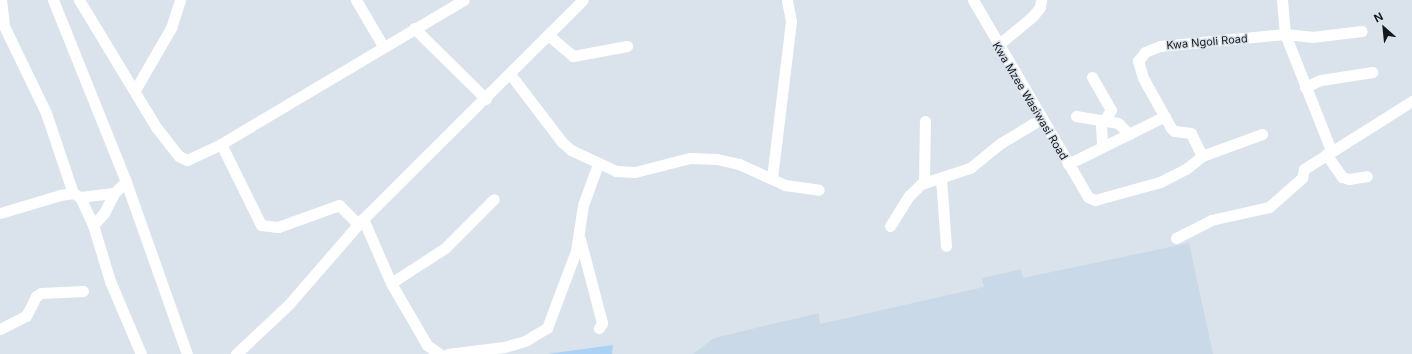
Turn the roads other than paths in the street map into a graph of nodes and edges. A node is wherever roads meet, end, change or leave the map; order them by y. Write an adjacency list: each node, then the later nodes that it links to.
1 (1, 0): 46 (street)
2 (54, 0): 42 (street)
3 (79, 0): 23 (street)
4 (180, 0): 23 (street)
5 (356, 0): 17 (street)
6 (464, 0): 12 (street)
7 (583, 0): 15 (street)
8 (787, 0): 40 (street)
9 (973, 0): 16 (street, Kwa Mzee Wasiwasi Road)
10 (1041, 0): 16 (street)
11 (1282, 0): 14 (street)
12 (414, 28): 17 (street); 24 (street)
13 (1362, 30): 14 (street)
14 (1285, 34): 22 (street); 27 (street, Kwa Ngoli Road)
15 (548, 35): 18 (street); 20 (street)
16 (998, 45): 28 (street, Kwa Mzee Wasiwasi Road)
17 (383, 46): 33 (street)
18 (627, 46)
19 (1372, 72): 22 (street)
20 (510, 74): 24 (street); 37 (street)
21 (1092, 77): 29 (street)
22 (1305, 88): 35 (street)
23 (135, 90): 33 (street)
24 (486, 99): 49 (street)
25 (1412, 101): 35 (street)
26 (1076, 116): 29 (street)
27 (1165, 116): 31 (street); 36 (street, Kwa Ngoli Road)
28 (1041, 119): 38 (street, Kwa Mzee Wasiwasi Road); 41 (street)
29 (1105, 120): 31 (street); 34 (street)
30 (925, 121): 43 (street)
31 (1129, 134): 34 (street)
32 (1262, 134): 36 (street)
33 (221, 144): 49 (street)
34 (1102, 146): 38 (street)
35 (1329, 152): 39 (street); 52 (street)
36 (1202, 156): 38 (street, Kwa Mzee Wasiwasi Road)
37 (598, 164): 40 (street); 53 (street)
38 (1068, 164)
39 (1367, 176)
40 (772, 178): 44 (street)
41 (941, 178): 43 (street); 54 (street)
42 (126, 182): 45 (street); 60 (street)
43 (924, 182): 51 (street)
44 (819, 190)
45 (114, 193): 46 (street); 50 (street)
46 (76, 195): 48 (street); 50 (street)
47 (494, 199): 55 (street)
48 (0, 213)
49 (361, 222): 55 (street); 61 (street)
50 (93, 225): 59 (street)
51 (890, 226)
52 (1176, 238)
53 (580, 239): 57 (street); 63 (street)
54 (946, 246)
55 (391, 283): 62 (street)
56 (83, 291): 58 (street)
57 (599, 328)
58 (0, 329)
59 (141, 354)
60 (187, 354)
61 (236, 354)
62 (440, 354)
63 (448, 354)

